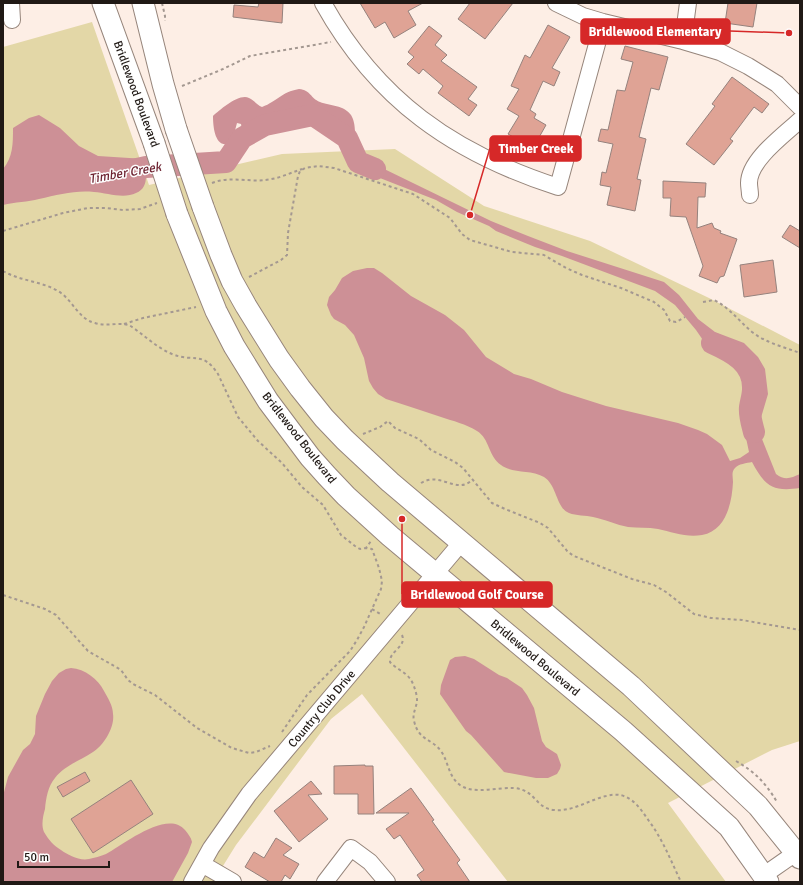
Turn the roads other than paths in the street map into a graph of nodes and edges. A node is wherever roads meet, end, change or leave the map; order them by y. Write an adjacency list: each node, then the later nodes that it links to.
1 (11, 3): 7 (street)
2 (103, 3): 14 (main road, Bridlewood Boulevard, bridge)
3 (143, 3): 13 (main road, bridge)
4 (323, 3): 8 (street)
5 (556, 3): 8 (street)
6 (688, 3): 9 (street)
7 (12, 20)
8 (603, 22): 9 (street)
9 (682, 41): 10 (street)
10 (800, 108)
11 (800, 120): 12 (street)
12 (750, 195)
13 (461, 543): 14 (street, Country Club Drive); 15 (main road)
14 (435, 575): 16 (street, Country Club Drive); 17 (main road, Bridlewood Boulevard)
15 (799, 854): 17 (street)
16 (202, 864): 18 (street, Country Club Drive); 19 (street)
17 (766, 878)
18 (192, 882)
19 (233, 882)
20 (325, 882): 21 (street)
21 (388, 882)

